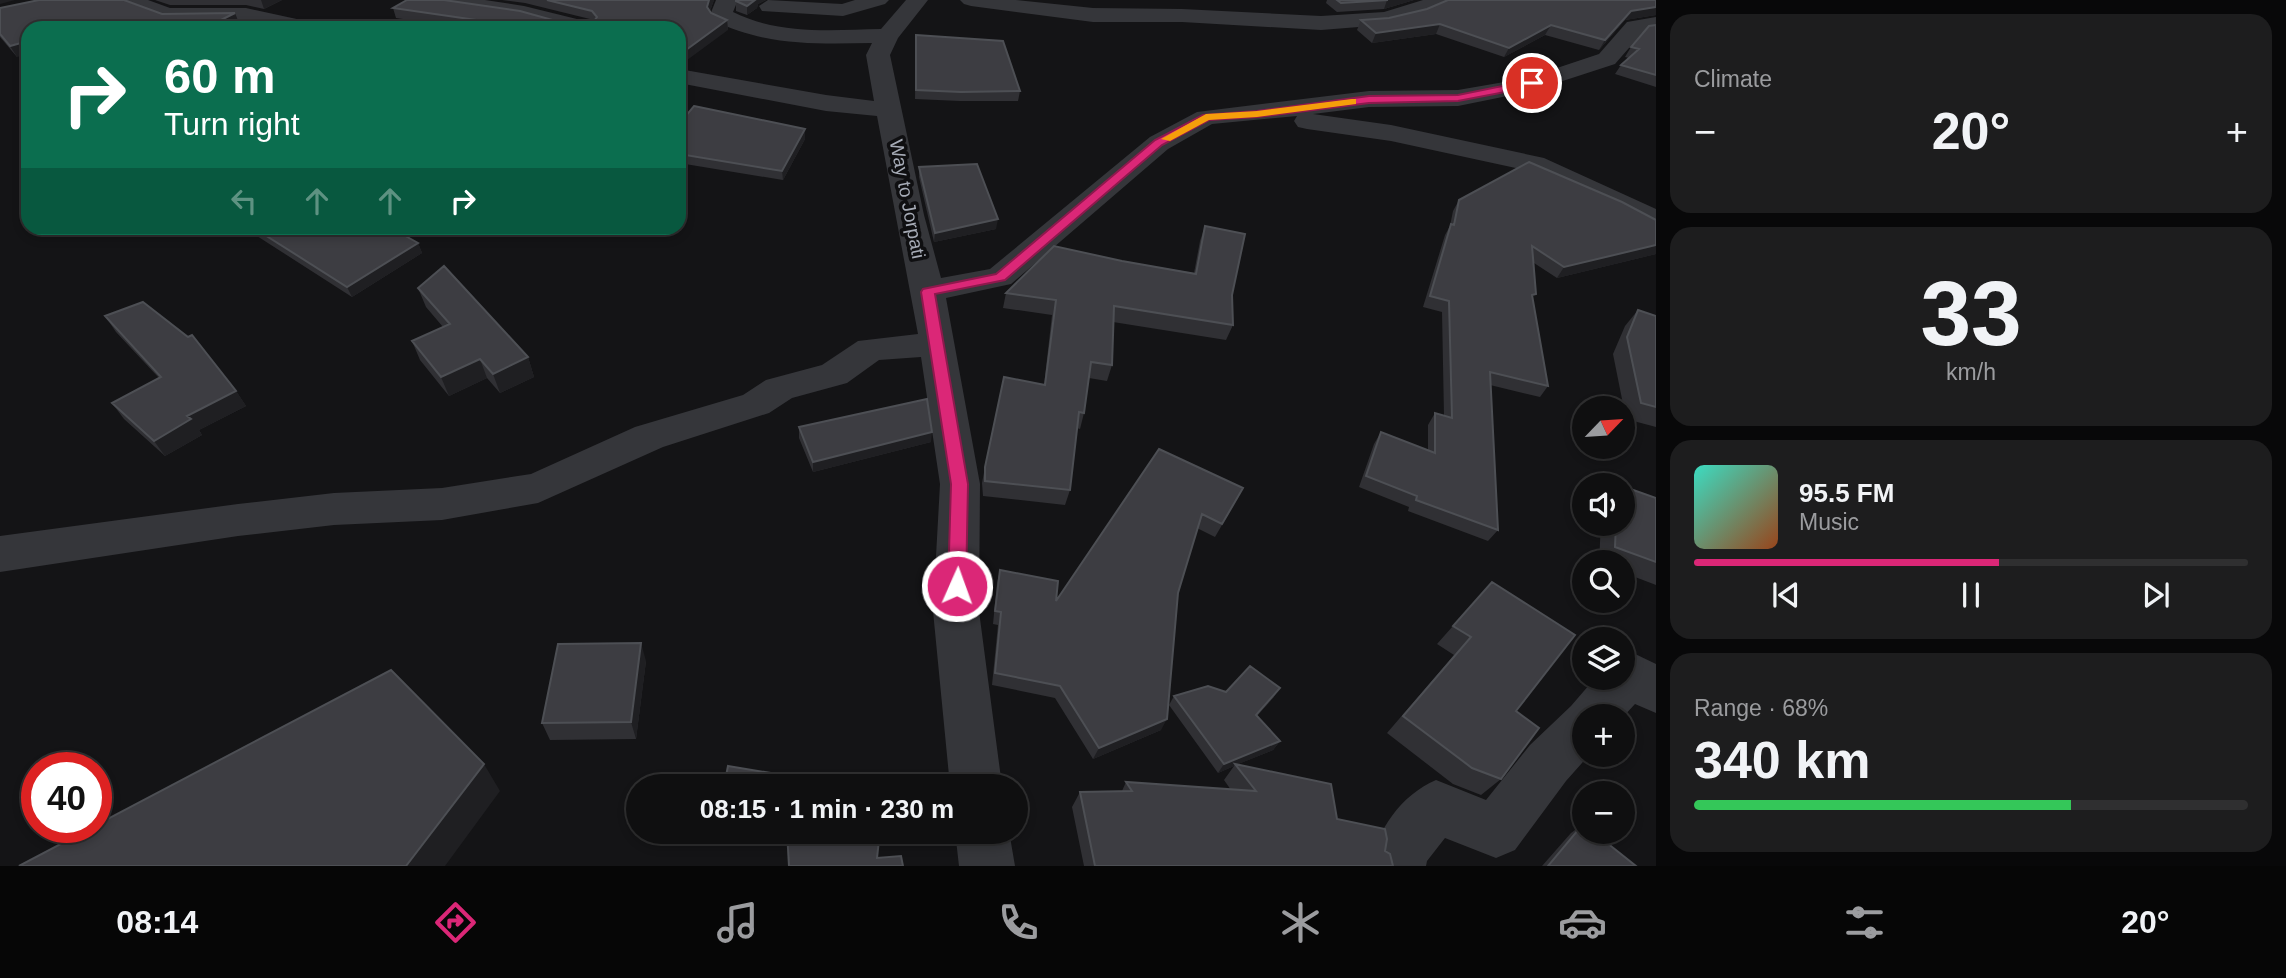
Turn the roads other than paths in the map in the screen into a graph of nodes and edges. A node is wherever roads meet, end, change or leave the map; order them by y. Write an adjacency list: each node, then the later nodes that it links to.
1 (128, 0): 9 (street)
2 (441, 0): 10 (street)
3 (727, 0): 12 (street)
4 (878, 0): 8 (street)
5 (917, 0): 12 (street, Way to Jorpati)
6 (971, 0): 7 (street)
7 (1442, 0)
8 (770, 6)
9 (276, 21)
10 (558, 21)
11 (1656, 24): 15 (street)
12 (887, 36): 14 (street, Way to Jorpati)
13 (686, 82): 14 (street)
14 (890, 110): 17 (street, Way to Jorpati)
15 (1257, 114): 16 (street); 17 (street)
16 (1656, 220)
17 (928, 292): 18 (street, Way to Jorpati)
18 (937, 344): 19 (street); 23 (street, Way to Jorpati)
19 (0, 554)
20 (1656, 691): 21 (street)
21 (1603, 704)
22 (1572, 738): 26 (street)
23 (975, 774)
24 (984, 844): 25 (street)
25 (987, 866)
26 (1398, 866)

